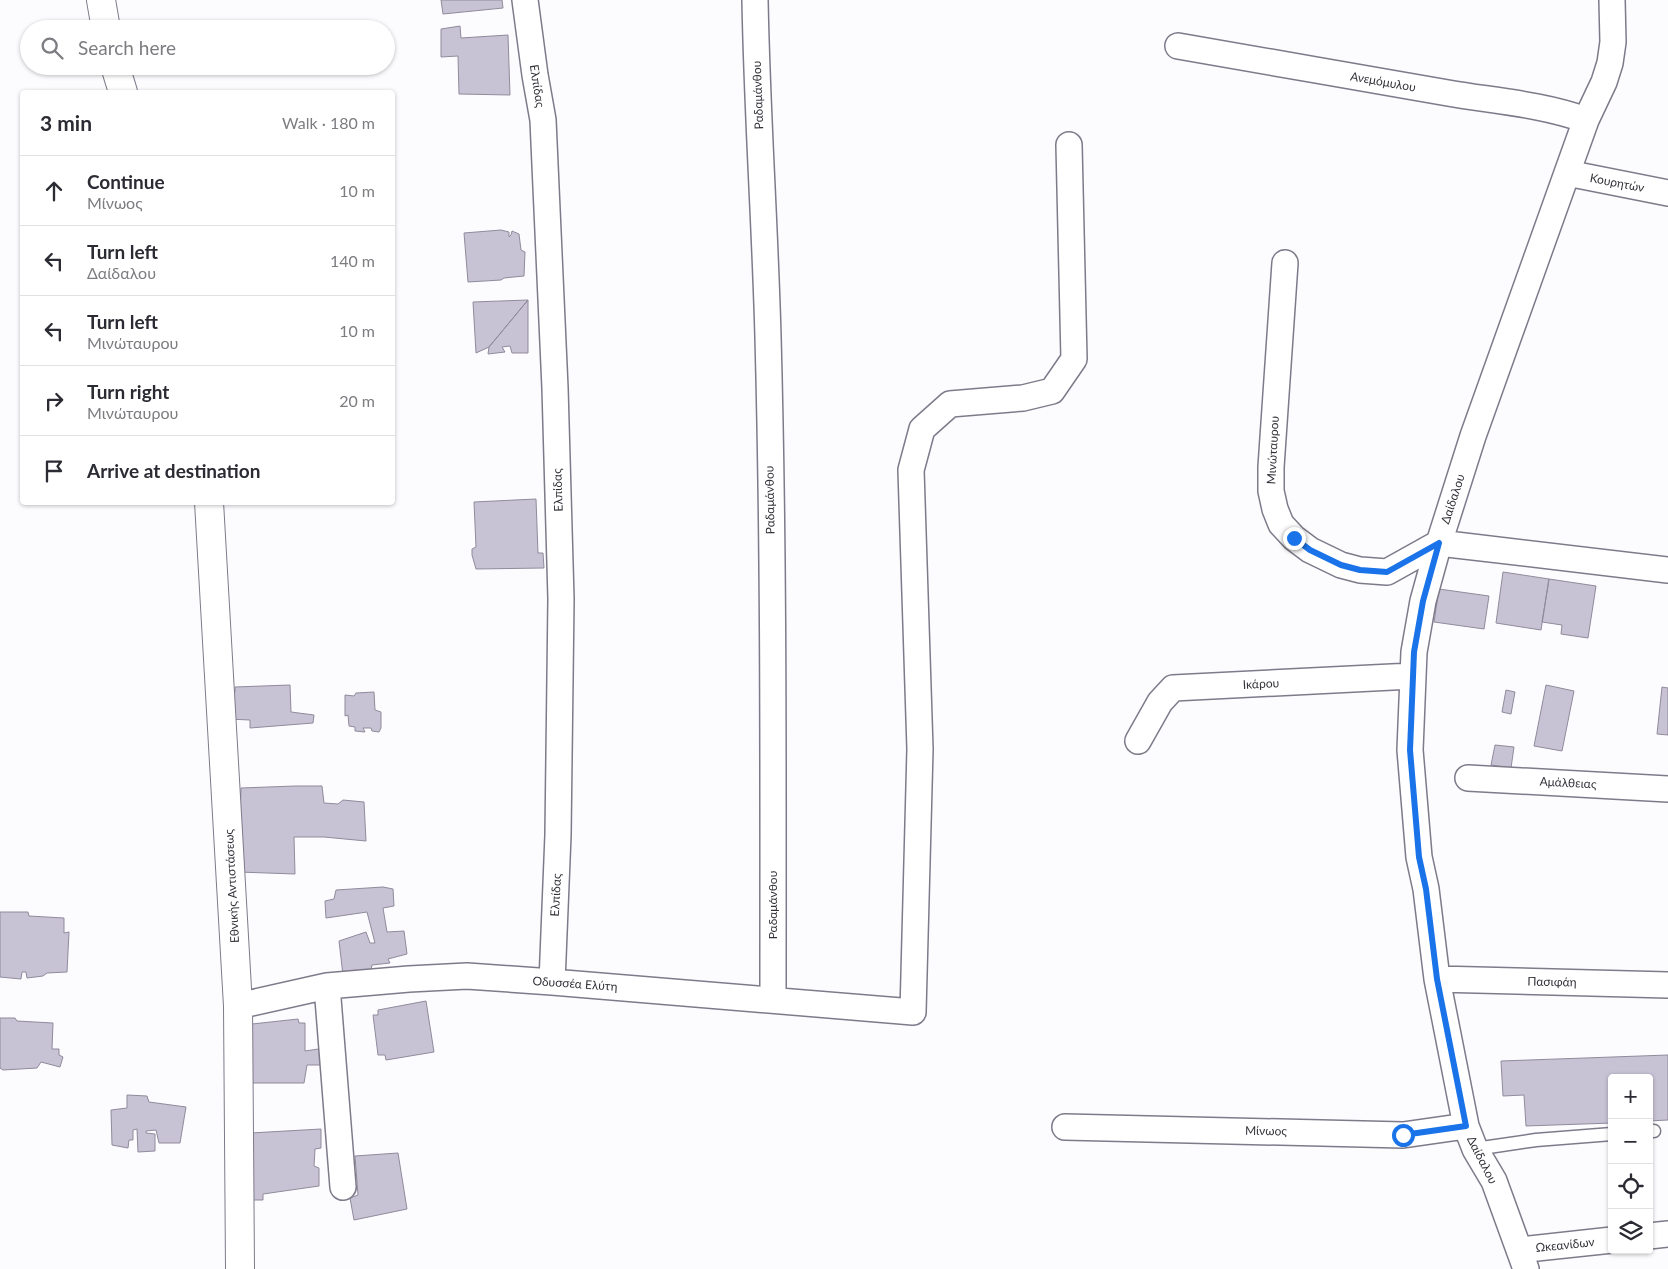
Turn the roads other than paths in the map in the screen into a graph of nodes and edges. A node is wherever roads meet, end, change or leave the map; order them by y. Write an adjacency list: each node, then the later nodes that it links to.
1 (101, 0): 5 (street)
2 (525, 0): 22 (street, Ελπίδας)
3 (756, 0): 25 (street, Ραδαμάνθου)
4 (1612, 0): 9 (street, Δαίδαλου)
5 (104, 20)
6 (1178, 46): 9 (street, Ανεμόμυλου)
7 (118, 75): 8 (street)
8 (122, 90)
9 (1586, 120): 11 (street, Δαίδαλου)
10 (1069, 144): 25 (street, Οδυσσέα Ελύτη)
11 (1567, 173): 12 (street, Κουρητών); 15 (street, Δαίδαλου)
12 (1668, 193)
13 (1285, 263): 15 (street, Μινώταυρου)
14 (209, 505): 26 (street, Εθνικής Αντιστάσεως)
15 (1439, 543): 16 (street); 17 (street, Δαίδαλου)
16 (1668, 570)
17 (1412, 676): 18 (street, Ικάρου); 21 (street, Δαίδαλου)
18 (1138, 741)
19 (1468, 778): 20 (street, Αμάλθειας)
20 (1668, 789)
21 (1437, 979): 23 (street, Πασιφάη); 28 (street, Δαίδαλου)
22 (552, 982): 24 (street, Οδυσσέα Ελύτη); 25 (street, Οδυσσέα Ελύτη)
23 (1668, 985)
24 (326, 986): 26 (street, Οδυσσέα Ελύτη); 31 (street)
25 (773, 1000)
26 (238, 1006): 36 (street, Εθνικής Αντιστάσεως)
27 (1065, 1126): 28 (street, Μίνωος)
28 (1466, 1126): 30 (street, Δαίδαλου)
29 (1608, 1134): 30 (lane)
30 (1475, 1149): 35 (street, Δαίδαλου)
31 (343, 1187)
32 (1668, 1234): 33 (street)
33 (1653, 1236)
34 (1608, 1241): 35 (street, Ωκεανίδων)
35 (1522, 1259)
36 (240, 1269)

